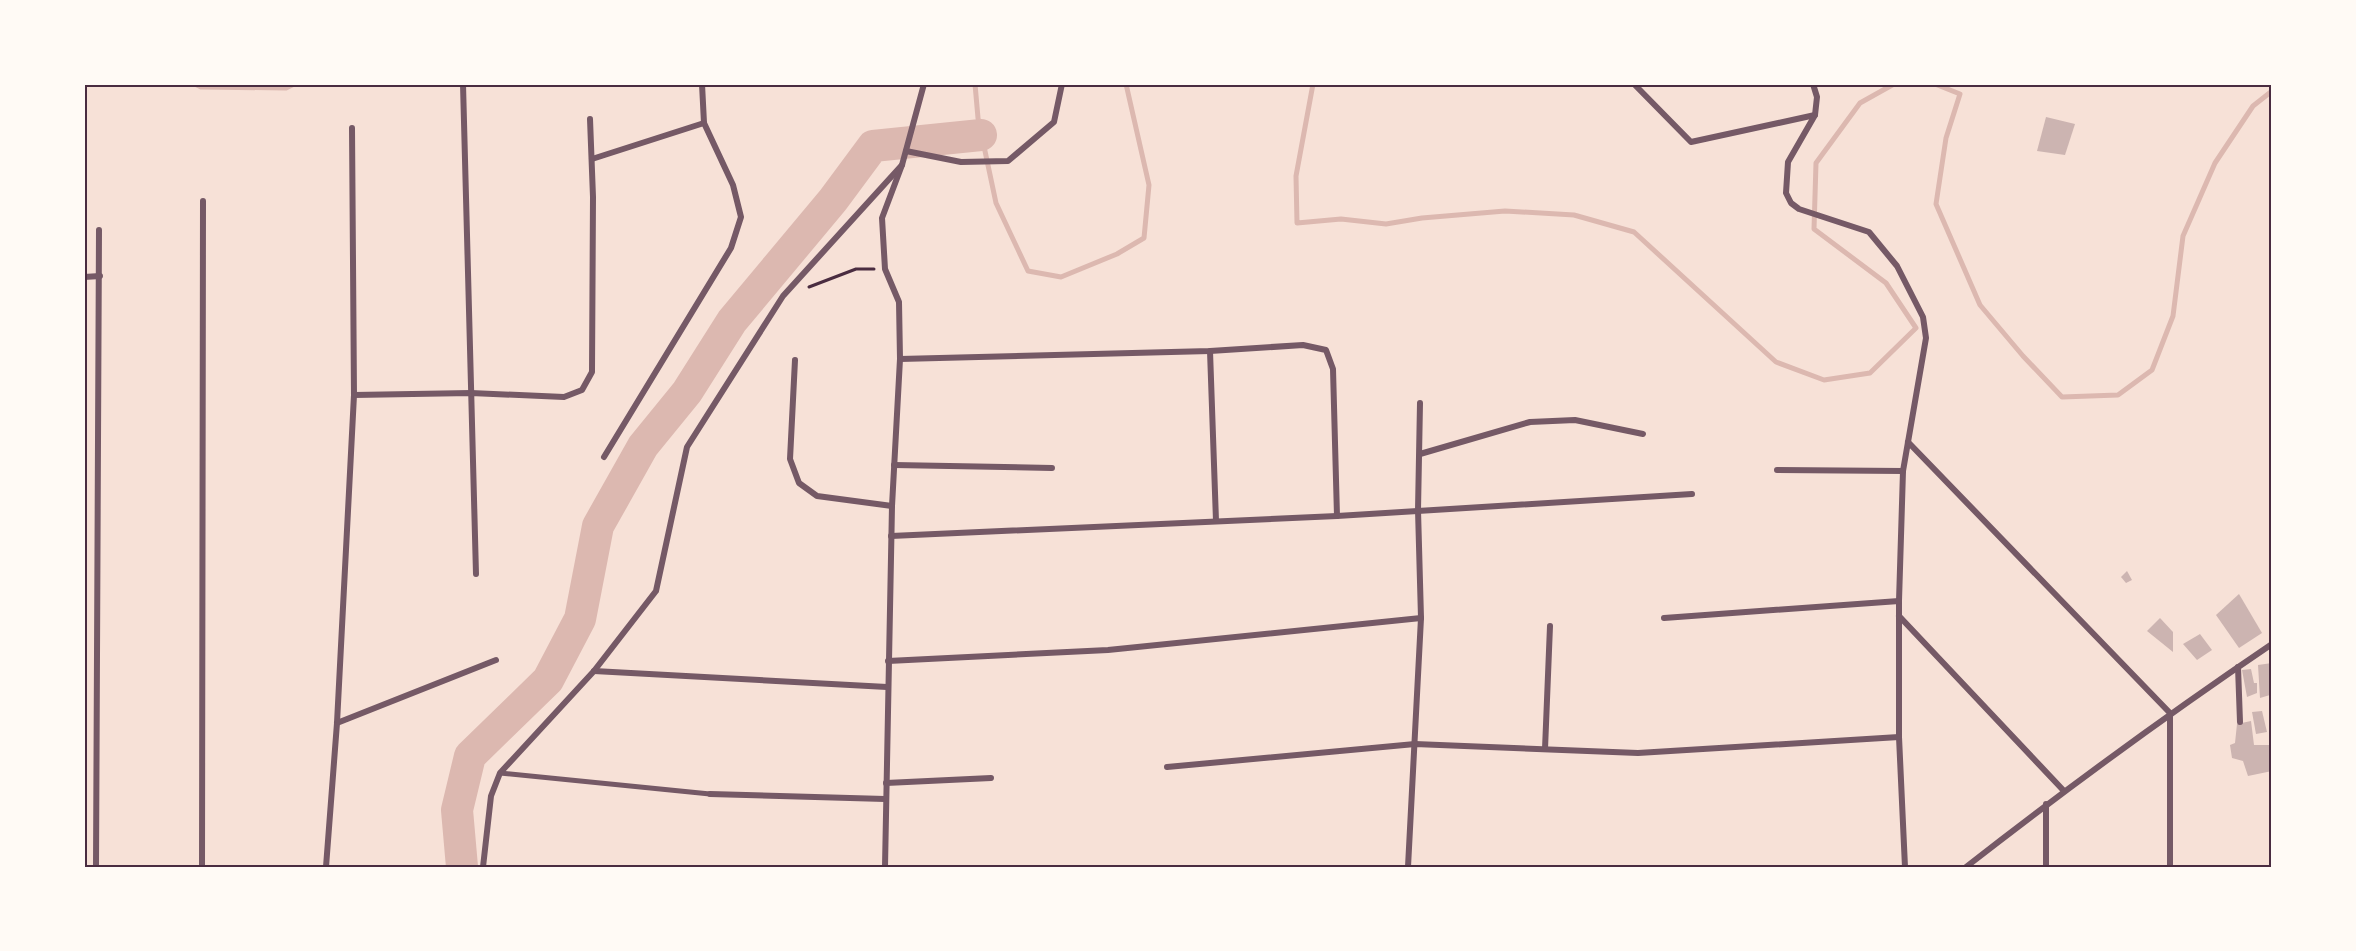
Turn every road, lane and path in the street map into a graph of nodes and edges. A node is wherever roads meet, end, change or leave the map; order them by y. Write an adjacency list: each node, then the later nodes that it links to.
1 (463, 84): 23 (street)
2 (702, 84): 9 (street)
3 (924, 84): 11 (street)
4 (1062, 84): 11 (street)
5 (1634, 84): 7 (street)
6 (1813, 84): 7 (street)
7 (1815, 115): 27 (street)
8 (590, 118): 12 (street)
9 (704, 123): 12 (street); 29 (street)
10 (352, 128): 24 (street)
11 (906, 151): 13 (street)
12 (592, 159): 23 (street)
13 (902, 165): 16 (street); 50 (street)
14 (203, 201): 67 (street)
15 (99, 230): 17 (street)
16 (885, 269): 19 (path); 21 (street)
17 (100, 276): 18 (street); 66 (street)
18 (84, 278)
19 (804, 288)
20 (1210, 351): 21 (street); 37 (street); 38 (street)
21 (900, 359): 30 (street)
22 (795, 360): 35 (street)
23 (471, 393): 24 (street); 40 (street)
24 (354, 395): 54 (street)
25 (1420, 403): 28 (street)
26 (1643, 434): 28 (street)
27 (1908, 442): 33 (street); 52 (street)
28 (1420, 454): 36 (street)
29 (604, 457)
30 (894, 465): 31 (street); 35 (street)
31 (1052, 468)
32 (1777, 470): 33 (street)
33 (1904, 471): 41 (street)
34 (1692, 494): 36 (street)
35 (892, 506): 39 (street)
36 (1418, 510): 37 (street); 43 (street)
37 (1337, 516): 38 (street)
38 (1216, 521): 39 (street)
39 (891, 536): 48 (street)
40 (476, 574)
41 (1899, 601): 42 (street); 44 (street)
42 (1899, 616): 55 (street); 62 (street)
43 (1421, 618): 48 (street); 56 (street)
44 (1664, 618)
45 (1550, 626): 57 (street)
46 (2272, 644): 49 (street)
47 (496, 660): 54 (street)
48 (888, 661): 51 (street)
49 (2238, 667): 52 (street); 53 (street)
50 (594, 671): 51 (street); 59 (street)
51 (887, 687): 61 (street)
52 (2170, 714): 62 (street); 75 (street)
53 (2240, 722)
54 (337, 723): 68 (street)
55 (1899, 737): 57 (street); 72 (street)
56 (1415, 744): 57 (street); 58 (street); 71 (street)
57 (1545, 749)
58 (1167, 767)
59 (500, 773): 63 (street); 69 (street)
60 (991, 778): 61 (street)
61 (885, 783): 64 (street)
62 (2064, 791): 65 (street)
63 (710, 794): 64 (street)
64 (885, 799): 70 (street)
65 (2046, 804): 73 (street); 74 (street)
66 (96, 867)
67 (202, 867)
68 (326, 867)
69 (483, 867)
70 (885, 867)
71 (1408, 867)
72 (1905, 867)
73 (1966, 867)
74 (2046, 867)
75 (2170, 867)

